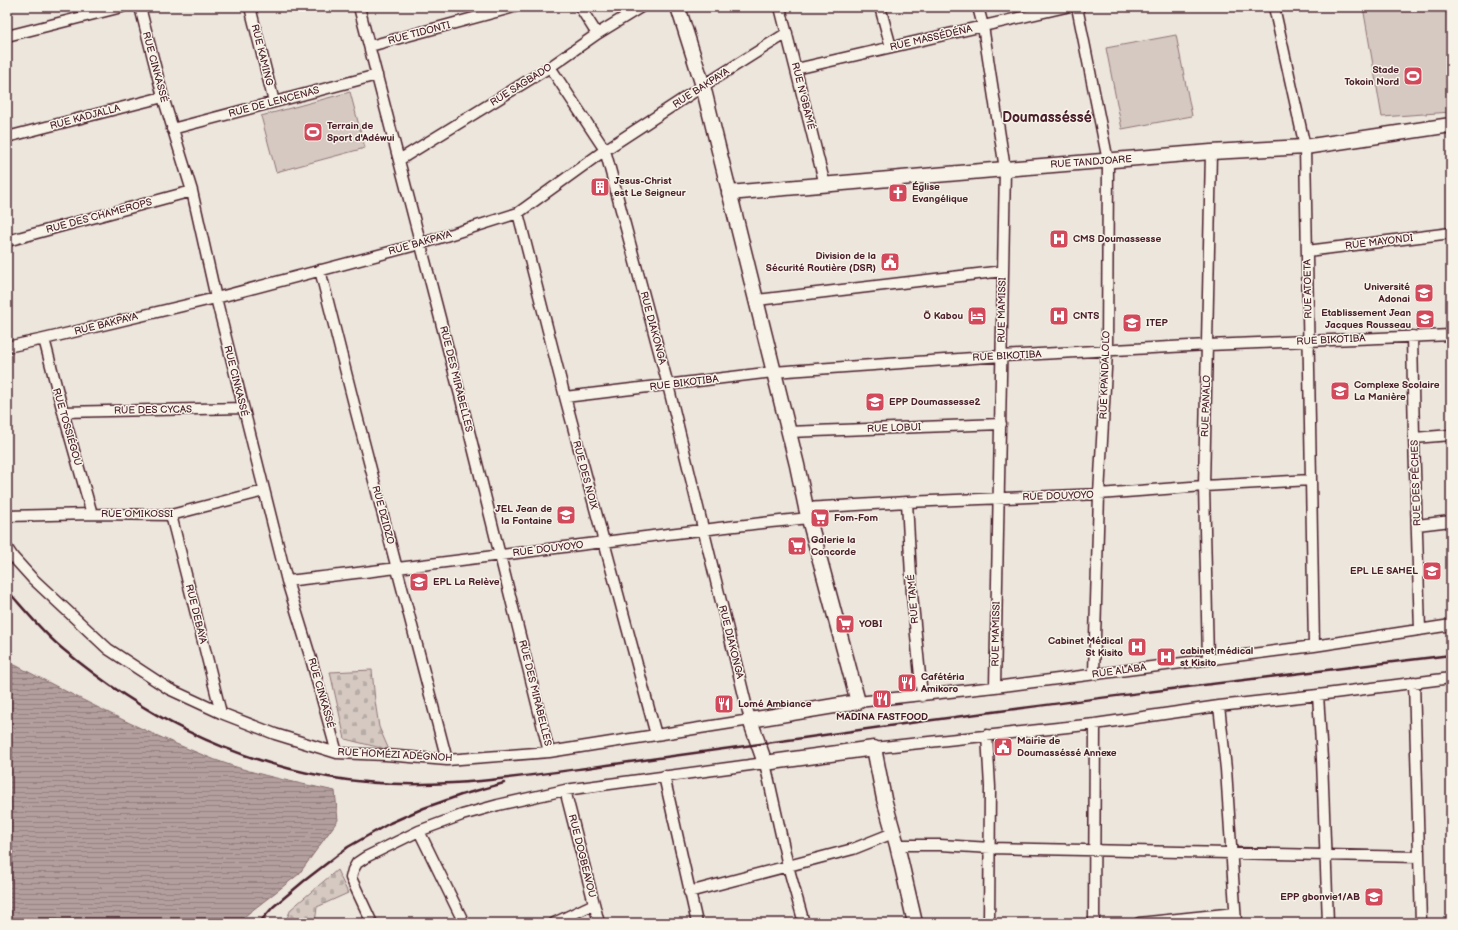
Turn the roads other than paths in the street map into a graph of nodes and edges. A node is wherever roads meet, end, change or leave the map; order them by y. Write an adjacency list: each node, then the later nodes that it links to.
1 (122, 7): 18 (street)
2 (140, 7): 25 (street, RUE CINKASSÉ)
3 (250, 7): 26 (street, RUE KAMING)
4 (359, 7): 19 (street, RUE DES MIRABELLES)
5 (514, 7): 19 (street, RUE TIDONTI)
6 (580, 7): 17 (street)
7 (641, 7): 17 (street, RUE SAGBADO)
8 (678, 7): 24 (main road)
9 (780, 7): 16 (street, RUE N'GBAMÉ)
10 (880, 7): 20 (street)
11 (978, 7): 15 (street, RUE MAMISSI)
12 (1066, 7): 15 (street, RUE MASSÉDÉNA)
13 (1077, 7): 34 (street, RUE KPANDALOLO)
14 (1274, 7): 30 (street, RUE ATOETA)
15 (983, 26): 20 (street, RUE MASSÉDÉNA); 35 (street, RUE MAMISSI)
16 (787, 33): 22 (street, RUE N'GBAMÉ); 24 (street, RUE BAKPAYA)
17 (598, 34): 21 (street, RUE SAGBADO)
18 (7, 36)
19 (370, 46): 23 (street, RUE DES MIRABELLES)
20 (891, 47): 22 (street, RUE MASSÉDÉNA)
21 (550, 67): 31 (street, RUE DIAKONGA); 33 (street, RUE SAGBADO)
22 (796, 69): 36 (street, RUE N'GBAMÉ)
23 (377, 75): 26 (street, RUE DE LENCENAS); 33 (street, RUE DES MIRABELLES)
24 (703, 86): 31 (street, RUE BAKPAYA); 38 (main road)
25 (163, 97): 28 (street, RUE CINKASSÉ); 29 (street, RUE KADJALLA)
26 (274, 102): 28 (street, RUE DE LENCENAS)
27 (1451, 125): 30 (main road, RUE TANDJOARE)
28 (172, 129): 37 (street, RUE CINKASSÉ)
29 (7, 137)
30 (1306, 146): 32 (main road, RUE TANDJOARE); 43 (street, RUE ATOETA)
31 (605, 150): 39 (street, RUE BAKPAYA); 57 (street, RUE DIAKONGA)
32 (1211, 152): 34 (main road, RUE TANDJOARE); 52 (street, RUE PANALO)
33 (399, 160): 42 (street, RUE DES MIRABELLES)
34 (1108, 161): 35 (main road, RUE TANDJOARE); 54 (street, RUE KPANDALOLO)
35 (1005, 168): 36 (main road, RUE TANDJOARE); 45 (street, RUE MAMISSI)
36 (825, 185): 38 (main road, RUE TANDJOARE)
37 (192, 191): 41 (street, RUE DES CHAMEROPS); 46 (street, RUE CINKASSÉ)
38 (729, 193): 47 (main road)
39 (518, 213): 42 (street, RUE BAKPAYA); 58 (street, RUE DES NOIX)
40 (1451, 233): 43 (street, RUE MAYONDI)
41 (7, 241)
42 (420, 244): 44 (street, RUE BAKPAYA); 80 (street, RUE DES MIRABELLES)
43 (1307, 251): 51 (street, RUE ATOETA)
44 (320, 270): 46 (street, RUE BAKPAYA); 81 (street, RUE DZIDZO)
45 (1003, 272): 47 (street); 55 (street, RUE MAMISSI)
46 (216, 298): 50 (street, RUE BAKPAYA); 59 (street, RUE CINKASSÉ)
47 (757, 300): 56 (main road)
48 (1451, 335): 49 (street, RUE BIKOTIBA)
49 (1412, 336): 51 (street, RUE BIKOTIBA); 64 (street, RUE DES PÊCHES)
50 (44, 339): 53 (street, RUE BAKPAYA); 60 (street, RUE TOSSIÉGOU)
51 (1309, 341): 52 (street, RUE BIKOTIBA); 65 (street, RUE ATOETA)
52 (1208, 345): 54 (street, RUE BIKOTIBA); 66 (street, RUE PANALO)
53 (7, 347)
54 (1107, 351): 55 (street, RUE BIKOTIBA); 68 (street, RUE KPANDALOLO)
55 (1002, 356): 56 (street, RUE BIKOTIBA); 61 (street, RUE MAMISSI)
56 (773, 372): 57 (street, RUE BIKOTIBA); 62 (main road)
57 (668, 385): 58 (street, RUE BIKOTIBA); 77 (street, RUE DIAKONGA)
58 (565, 397): 78 (street, RUE DES NOIX)
59 (243, 408): 60 (street, RUE DES CYCAS); 67 (street, RUE CINKASSÉ)
60 (63, 412): 72 (street, RUE TOSSIÉGOU)
61 (1001, 424): 62 (street, RUE LOBUI); 69 (street, RUE MAMISSI)
62 (788, 432): 71 (main road)
63 (1451, 435): 64 (street)
64 (1414, 438): 76 (street, RUE DES PÊCHES)
65 (1311, 480): 66 (street, RUE DOUYOYO); 85 (street, RUE ATOETA)
66 (1204, 486): 68 (street, RUE DOUYOYO); 86 (street, RUE PANALO)
67 (264, 491): 73 (street, RUE OMIKOSSI); 82 (street, RUE CINKASSÉ)
68 (1099, 494): 69 (street, RUE DOUYOYO); 87 (street, RUE KPANDALOLO)
69 (999, 498): 70 (street, RUE DOUYOYO); 90 (street, RUE MAMISSI)
70 (906, 502): 71 (street, RUE DOUYOYO); 92 (street, RUE TAMÉ)
71 (807, 513): 77 (street, RUE DOUYOYO); 93 (main road)
72 (92, 514): 73 (street, RUE OMIKOSSI); 74 (street, RUE OMIKOSSI)
73 (171, 515): 95 (street, RUE DEBAYA)
74 (7, 516)
75 (1451, 521): 76 (street)
76 (1417, 525): 84 (street, RUE DES PÊCHES)
77 (704, 529): 78 (street, RUE DOUYOYO); 96 (street, RUE DIAKONGA)
78 (603, 542): 80 (street, RUE DOUYOYO); 98 (street, RUE DES NOIX)
79 (7, 548): 95 (street, RUE HOMÉZI ADÉGNOH)
80 (500, 555): 81 (street, RUE DOUYOYO); 101 (street, RUE DES MIRABELLES)
81 (397, 569): 82 (street, RUE DOUYOYO); 103 (street, RUE DZIDZO)
82 (287, 581): 102 (street, RUE CINKASSÉ)
83 (1451, 626): 84 (street, RUE ALABA)
84 (1420, 630): 85 (street, RUE ALABA)
85 (1314, 646): 86 (street, RUE ALABA)
86 (1208, 659): 87 (street, RUE ALABA)
87 (1094, 674): 90 (street, RUE ALABA)
88 (1451, 678): 89 (street)
89 (1414, 682): 91 (street); 113 (street)
90 (995, 687): 92 (street, RUE ALABA)
91 (1318, 695): 94 (street); 112 (street)
92 (922, 696): 93 (street, RUE ALABA)
93 (858, 702): 96 (main road)
94 (1219, 706): 97 (street); 111 (street)
95 (221, 713): 102 (street, RUE HOMÉZI ADÉGNOH)
96 (750, 720): 98 (street, RUE HOMÉZI ADÉGNOH); 104 (main road)
97 (1095, 724): 99 (street); 110 (street)
98 (656, 735): 101 (street, RUE HOMÉZI ADÉGNOH)
99 (987, 735): 100 (street); 109 (street)
100 (874, 748): 104 (main road); 108 (main road)
101 (549, 752): 103 (street, RUE HOMÉZI ADÉGNOH)
102 (338, 753): 103 (street, RUE HOMÉZI ADÉGNOH)
103 (447, 760)
104 (765, 763): 105 (street); 114 (street)
105 (664, 776): 106 (street); 115 (street)
106 (565, 790): 107 (street); 116 (street, RUE DOGBEAVOU)
107 (419, 831): 118 (street); 119 (street)
108 (895, 839): 109 (street); 114 (street); 124 (main road)
109 (990, 848): 110 (street); 125 (street)
110 (1095, 850): 111 (street); 126 (street)
111 (1232, 854): 112 (street); 117 (street)
112 (1326, 855): 113 (street); 128 (street)
113 (1419, 858): 129 (street)
114 (788, 866): 115 (street); 123 (street)
115 (689, 892): 122 (street)
116 (594, 904): 120 (street); 121 (street, RUE DOGBEAVOU)
117 (1235, 918): 127 (street)
118 (372, 923)
119 (464, 923)
120 (554, 923)
121 (598, 923)
122 (697, 923)
123 (804, 923)
124 (916, 923)
125 (989, 923)
126 (1094, 923)
127 (1139, 923)
128 (1328, 923)
129 (1421, 923)

